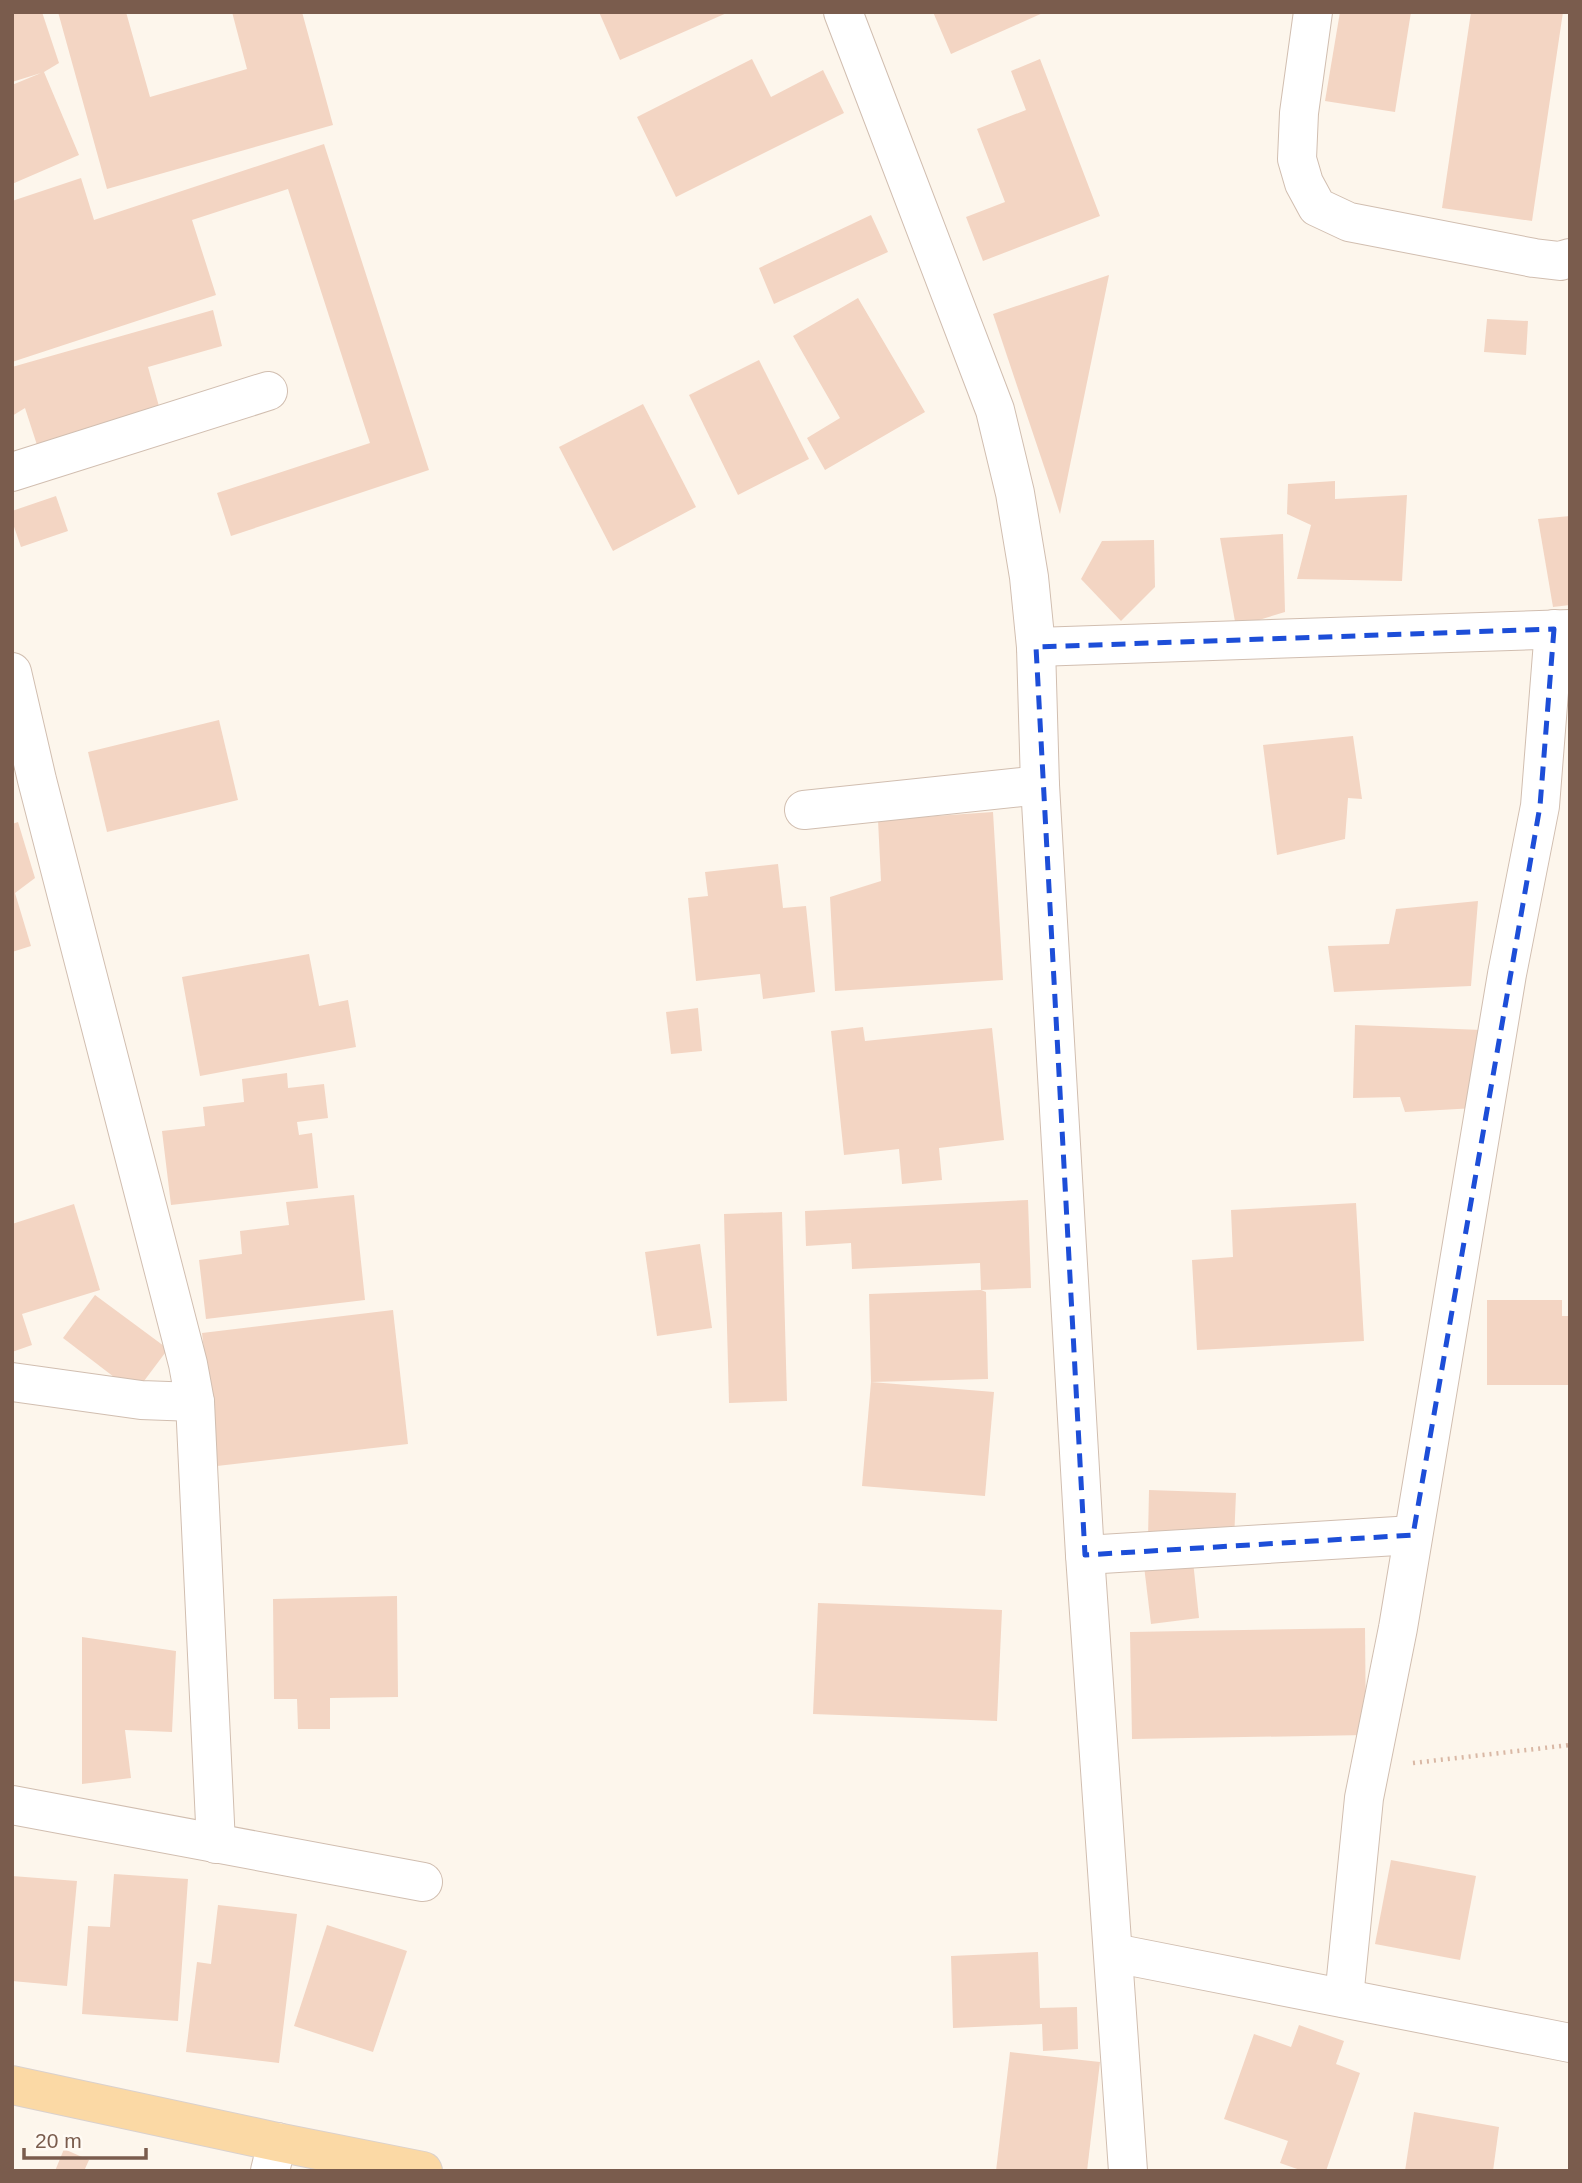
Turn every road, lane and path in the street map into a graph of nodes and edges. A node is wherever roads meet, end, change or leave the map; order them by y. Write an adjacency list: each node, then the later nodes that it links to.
1 (843, 12): 7 (street)
2 (1313, 12): 3 (street)
3 (1570, 258)
4 (268, 391): 5 (street)
5 (12, 472)
6 (1562, 629): 7 (street); 14 (street)
7 (1036, 647): 10 (street)
8 (12, 672): 9 (street)
9 (25, 783): 13 (street)
10 (1040, 785): 11 (street); 15 (street)
11 (804, 810)
12 (12, 1381): 13 (street)
13 (195, 1402): 19 (street)
14 (1413, 1535): 15 (street); 17 (street)
15 (1085, 1555): 21 (street)
16 (1570, 1745): 17 (path)
17 (1370, 1767): 22 (street)
18 (12, 1805): 19 (street)
19 (216, 1844): 20 (street)
20 (423, 1882)
21 (1114, 1953): 22 (street); 27 (street)
22 (1343, 1998): 23 (street)
23 (1570, 2043)
24 (12, 2085): 25 (main road)
25 (273, 2156): 26 (main road)
26 (423, 2171)
27 (1128, 2171)

